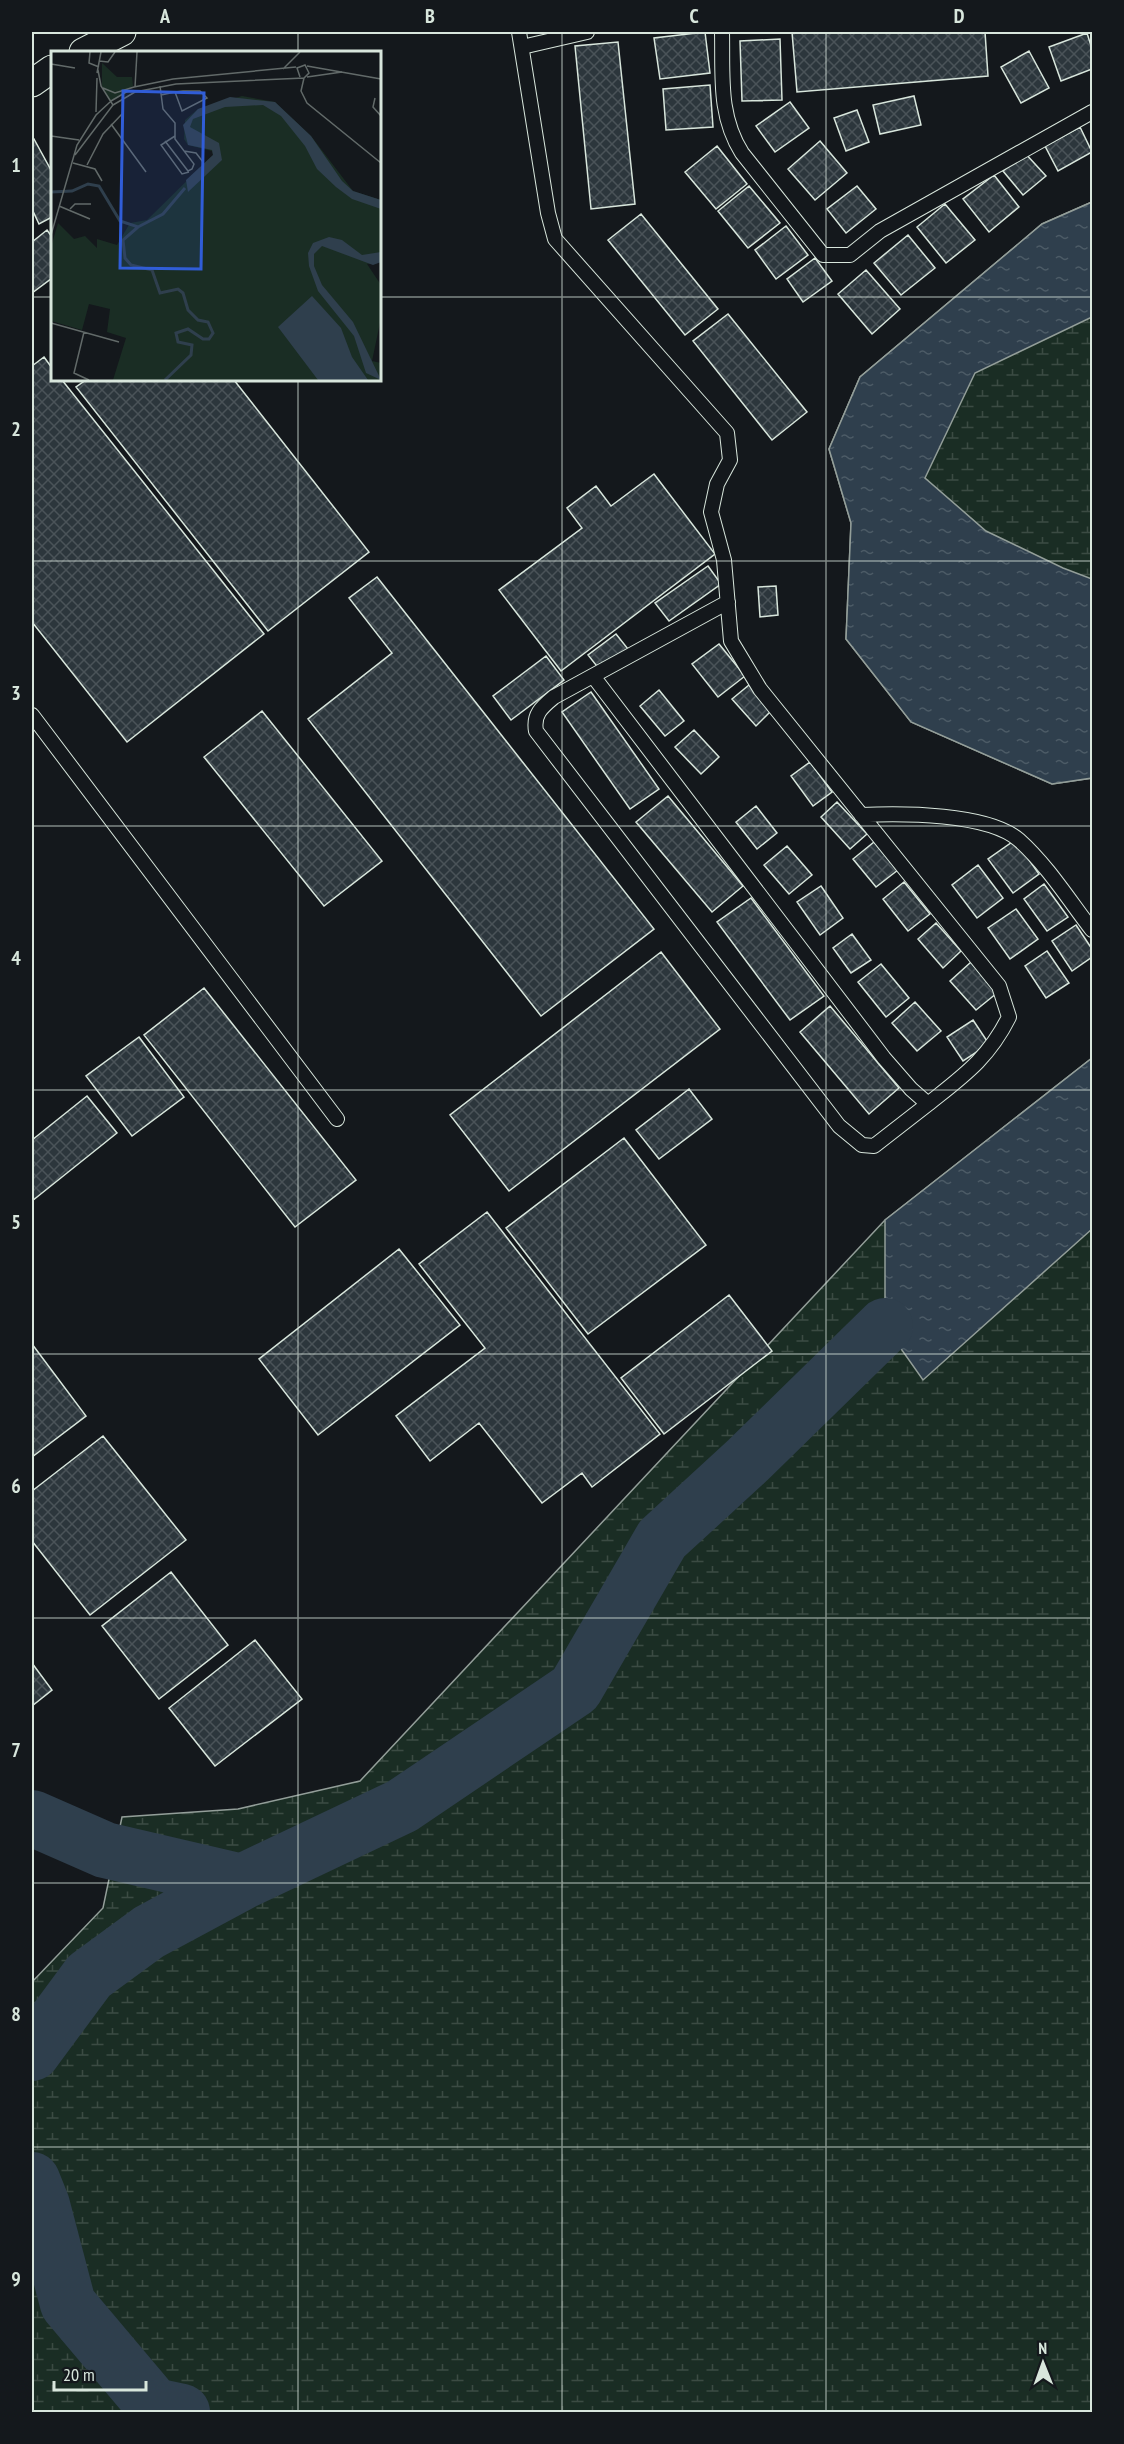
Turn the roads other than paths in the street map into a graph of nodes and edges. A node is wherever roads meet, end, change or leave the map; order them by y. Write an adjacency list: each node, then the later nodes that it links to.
1 (122, 32): 6 (street)
2 (519, 32): 5 (lane)
3 (587, 32): 5 (lane)
4 (722, 32): 9 (lane)
5 (522, 47): 10 (lane)
6 (85, 51)
7 (51, 70): 8 (street)
8 (32, 83)
9 (1092, 112)
10 (728, 602): 11 (lane); 13 (lane)
11 (593, 676): 15 (lane); 15 (lane)
12 (32, 715): 16 (lane)
13 (861, 815): 14 (lane); 15 (lane)
14 (1092, 930)
15 (928, 1104)
16 (337, 1119)

